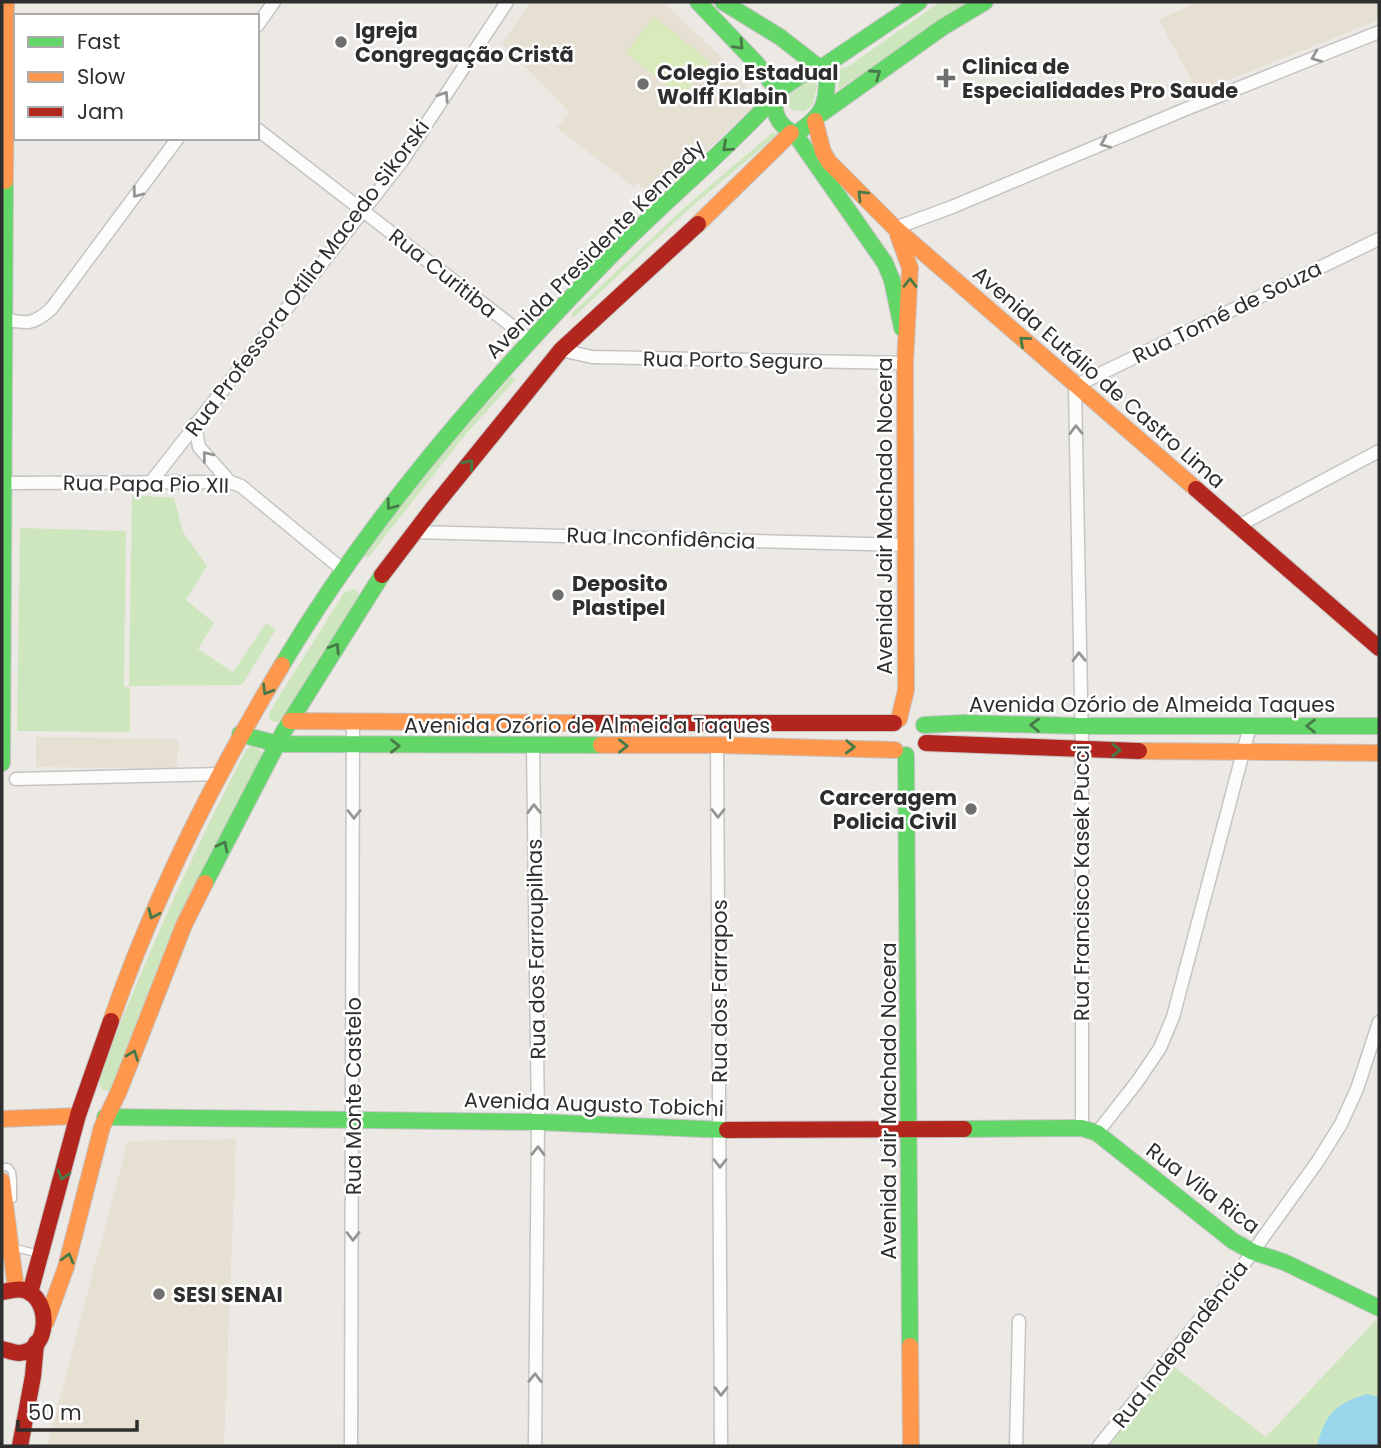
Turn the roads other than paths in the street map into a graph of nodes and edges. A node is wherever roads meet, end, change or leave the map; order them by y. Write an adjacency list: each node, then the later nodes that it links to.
1 (274, 2): 8 (street)
2 (507, 2): 16 (street, Rua Professora Otília Macedo Sikorski, one-way to 2)
3 (698, 2): 11 (street, one-way to 11)
4 (723, 2): 10 (street)
5 (919, 2): 10 (street)
6 (985, 2): 12 (street, one-way to 6)
7 (8, 4): 19 (street)
8 (259, 23)
9 (1379, 32): 17 (street, one-way to 17)
10 (819, 66): 11 (street, Avenida Presidente Kennedy); 12 (street)
11 (776, 95): 14 (street); 21 (street, Avenida Presidente Kennedy, one-way to 21)
12 (818, 118): 14 (street); 17 (street, Avenida Eutálio de Castro Lima, one-way to 12)
13 (259, 131): 16 (street, Rua Curitiba)
14 (793, 133): 22 (street, Avenida Jair Machado Nocera); 23 (street)
15 (177, 140): 20 (street, one-way to 20)
16 (362, 210): 21 (street, Rua Curitiba); 26 (street, Rua Professora Otília Macedo Sikorski)
17 (895, 228): 22 (street, Avenida Jair Machado Nocera, one-way to 17); 25 (street, Avenida Eutálio de Castro Lima, one-way to 17)
18 (1379, 239): 25 (street, Rua Tomé de Souza)
19 (3, 294): 20 (street)
20 (4, 318): 30 (street)
21 (530, 340): 34 (street, Avenida Presidente Kennedy, one-way to 34)
22 (905, 341): 24 (street, Avenida Jair Machado Nocera)
23 (562, 350): 24 (street, Rua Porto Seguro); 32 (street, one-way to 23)
24 (905, 363): 33 (street, Avenida Jair Machado Nocera)
25 (1075, 386): 31 (street, Avenida Eutálio de Castro Lima); 41 (street, Rua Francisco Kasek Pucci, one-way to 25)
26 (195, 424): 28 (street, Rua Professora Otília Macedo Sikorski); 29 (street, one-way to 26)
27 (1379, 451): 31 (street)
28 (151, 482): 29 (street, Rua Papa Pio XII); 30 (street, Rua Papa Pio XII)
29 (230, 482): 34 (street, Rua Papa Pio XII)
30 (4, 483): 47 (street)
31 (1241, 526): 35 (street, Avenida Eutálio de Castro Lima)
32 (415, 532): 33 (street, Rua Inconfidência); 37 (street, one-way to 32)
33 (907, 545): 36 (street, Avenida Jair Machado Nocera)
34 (343, 570): 44 (street, Avenida Presidente Kennedy, one-way to 44)
35 (1379, 648)
36 (906, 690): 39 (street, Avenida Jair Machado Nocera); 40 (street, Avenida Jair Machado Nocera)
37 (290, 721): 38 (street, Avenida Ozório de Almeida Taques); 46 (street)
38 (353, 721): 39 (street, Avenida Ozório de Almeida Taques); 49 (street, Rua Monte Castelo)
39 (897, 721): 40 (street); 53 (street)
40 (921, 722): 41 (street, Avenida Ozório de Almeida Taques, one-way to 40); 45 (street)
41 (1080, 726): 42 (street, Avenida Ozório de Almeida Taques); 51 (street, Rua Francisco Kasek Pucci)
42 (1250, 726): 43 (street, Avenida Ozório de Almeida Taques, one-way to 42); 52 (street)
43 (1379, 726)
44 (240, 734): 46 (street, Avenida Ozório de Almeida Taques); 55 (street, Avenida Presidente Kennedy)
45 (926, 743): 51 (street, Avenida Ozório de Almeida Taques); 53 (street)
46 (278, 744): 49 (street, Avenida Ozório de Almeida Taques); 58 (street, one-way to 46)
47 (2, 745)
48 (717, 745): 50 (street, Avenida Ozório de Almeida Taques, one-way to 48); 53 (street, Avenida Ozório de Almeida Taques, one-way to 53); 64 (street, Rua dos Farrapos, one-way to 64)
49 (354, 746): 50 (street, Avenida Ozório de Almeida Taques, one-way to 50); 60 (street, Rua Monte Castelo, one-way to 60)
50 (533, 746): 62 (street, Rua dos Farroupilhas, one-way to 50)
51 (1082, 750): 52 (street, Avenida Ozório de Almeida Taques, one-way to 52); 66 (street, Rua Francisco Kasek Pucci)
52 (1243, 751): 54 (street, Avenida Ozório de Almeida Taques); 66 (street)
53 (901, 752): 65 (street, Avenida Jair Machado Nocera)
54 (1379, 753)
55 (220, 775): 56 (street); 61 (street, Avenida Presidente Kennedy, one-way to 61)
56 (16, 779)
57 (1379, 1022): 70 (street, Rua Independência)
58 (105, 1117): 60 (street, Avenida Augusto Tobichi); 75 (street, one-way to 58)
59 (2, 1119): 61 (street)
60 (354, 1119): 62 (street, Avenida Augusto Tobichi); 79 (street, Rua Monte Castelo, one-way to 79)
61 (76, 1121): 63 (street); 71 (street, Avenida Presidente Kennedy, one-way to 71)
62 (538, 1122): 64 (street, Avenida Augusto Tobichi); 80 (street, Rua dos Farroupilhas, one-way to 62)
63 (2, 1130)
64 (719, 1130): 65 (street, Avenida Augusto Tobichi); 81 (street, Rua dos Farrapos, one-way to 81)
65 (910, 1130): 66 (street, Avenida Augusto Tobichi); 82 (street, Avenida Jair Machado Nocera)
66 (1090, 1130): 70 (street, Rua Vila Rica)
67 (2, 1167): 69 (lane)
68 (2, 1181): 69 (street)
69 (13, 1247): 71 (lane); 72 (street)
70 (1253, 1252): 73 (street, Rua Vila Rica); 84 (street, Rua Independência)
71 (40, 1255): 72 (street, Avenida Presidente Kennedy)
72 (16, 1291): 75 (street)
73 (1379, 1308)
74 (1019, 1321): 83 (street)
75 (46, 1322): 76 (street)
76 (36, 1343): 77 (street); 78 (street)
77 (2, 1349)
78 (20, 1446)
79 (351, 1446)
80 (535, 1446)
81 (721, 1446)
82 (911, 1446)
83 (1016, 1446)
84 (1099, 1446)

